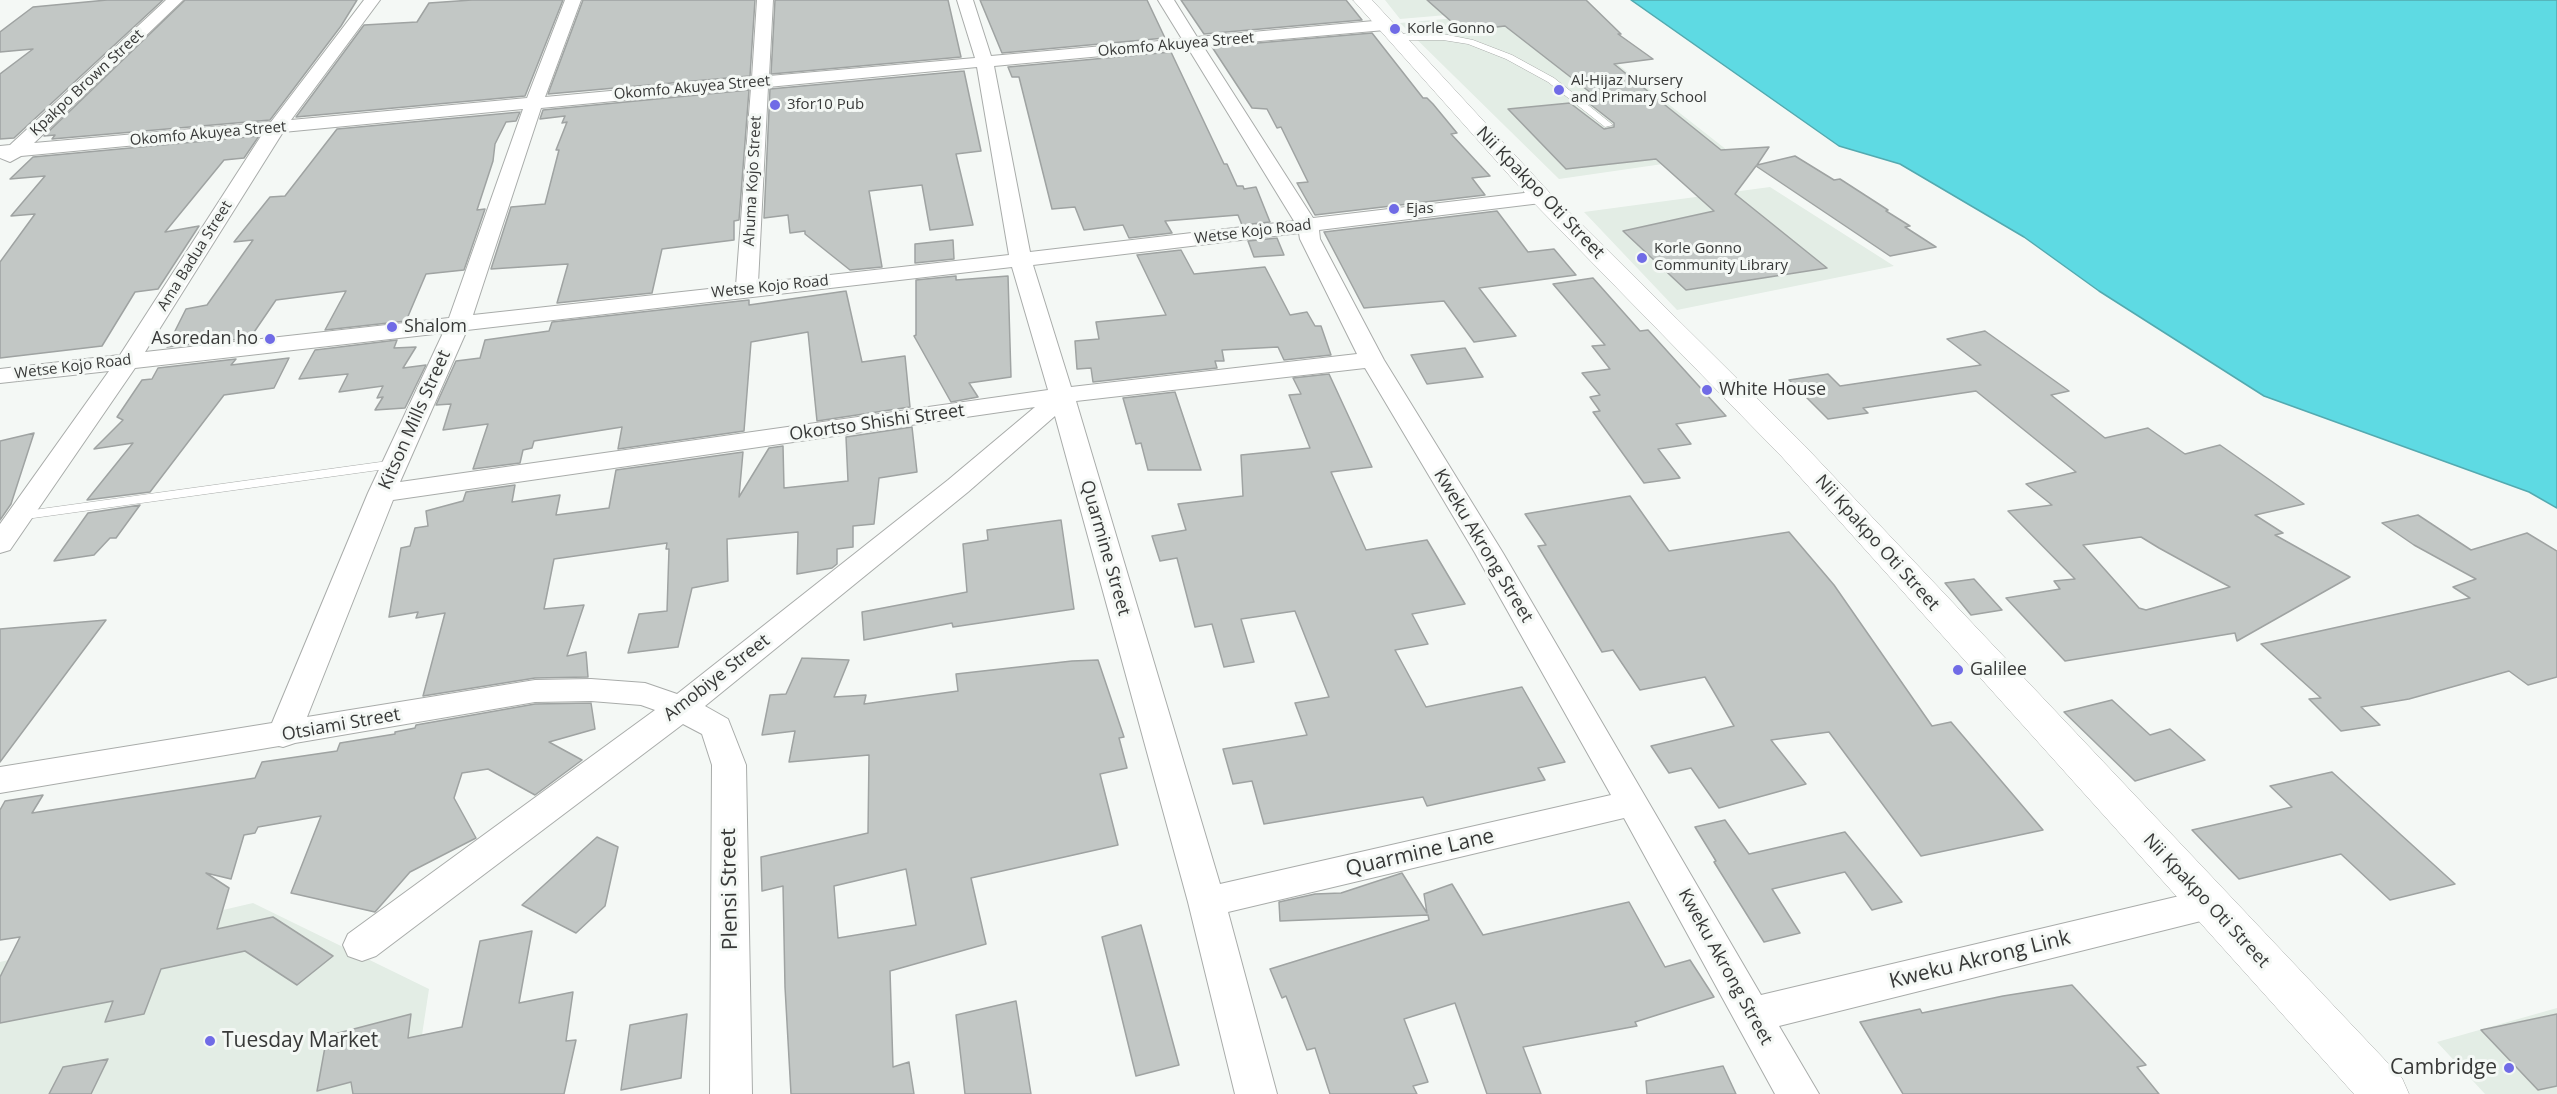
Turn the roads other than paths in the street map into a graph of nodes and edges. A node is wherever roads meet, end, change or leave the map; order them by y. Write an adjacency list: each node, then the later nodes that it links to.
1 (175, 0): 15 (street, Kpakpo Brown Street)
2 (372, 0): 14 (street, Ama Badua Street)
3 (573, 0): 12 (street, Kitson Mills Street)
4 (765, 0): 11 (street, Ahuma Kojo Street)
5 (965, 0): 10 (street, Quarmine Street)
6 (1166, 0): 9 (street, Kweku Akrong Street)
7 (1362, 0): 8 (main road, Nii Kpakpo Oti Street)
8 (1390, 31): 9 (street, Okomfo Akuyea Street); 13 (lane); 17 (main road, Nii Kpakpo Oti Street)
9 (1194, 43): 10 (street, Okomfo Akuyea Street); 18 (street, Kweku Akrong Street)
10 (985, 63): 11 (street, Okomfo Akuyea Street); 19 (street, Quarmine Street)
11 (758, 82): 12 (street, Okomfo Akuyea Street); 20 (street, Ahuma Kojo Street)
12 (534, 102): 14 (street, Okomfo Akuyea Street); 21 (street, Kitson Mills Street)
13 (1608, 125)
14 (276, 128): 15 (street, Okomfo Akuyea Street); 23 (street, Ama Badua Street)
15 (8, 151): 16 (street, Kpakpo Brown Street)
16 (0, 166)
17 (1541, 197): 18 (street, Wetse Kojo Road); 35 (main road, Nii Kpakpo Oti Street)
18 (1308, 226): 19 (street, Wetse Kojo Road); 22 (street, Kweku Akrong Street)
19 (1021, 260): 20 (street, Wetse Kojo Road); 25 (street, Quarmine Street)
20 (747, 289): 21 (street, Wetse Kojo Road)
21 (458, 325): 23 (street, Wetse Kojo Road); 26 (street, Kitson Mills Street)
22 (1372, 360): 25 (street, Okortso Shishi Street); 33 (street, Kweku Akrong Street)
23 (128, 361): 24 (street, Wetse Kojo Road); 28 (street, Ama Badua Street)
24 (0, 376)
25 (1062, 397): 27 (street, Okortso Shishi Street); 30 (street, Amobiye Street); 34 (street, Quarmine Street)
26 (395, 464): 27 (street, Kitson Mills Street); 28 (lane)
27 (382, 493): 31 (street, Kitson Mills Street)
28 (19, 516): 29 (street, Ama Badua Street)
29 (1, 543)
30 (681, 708): 31 (street, Otsiami Street); 36 (street, Amobiye Street); 38 (street, Plensi Street)
31 (283, 735): 32 (street, Otsiami Street)
32 (0, 780)
33 (1633, 803): 34 (street, Quarmine Lane); 37 (street, Kweku Akrong Street)
34 (1207, 902): 39 (street, Quarmine Street)
35 (2209, 904): 37 (street, Kweku Akrong Link); 41 (main road, Nii Kpakpo Oti Street)
36 (362, 945)
37 (1751, 1015): 40 (street, Kweku Akrong Street)
38 (731, 1094)
39 (1256, 1094)
40 (1798, 1094)
41 (2385, 1094)

